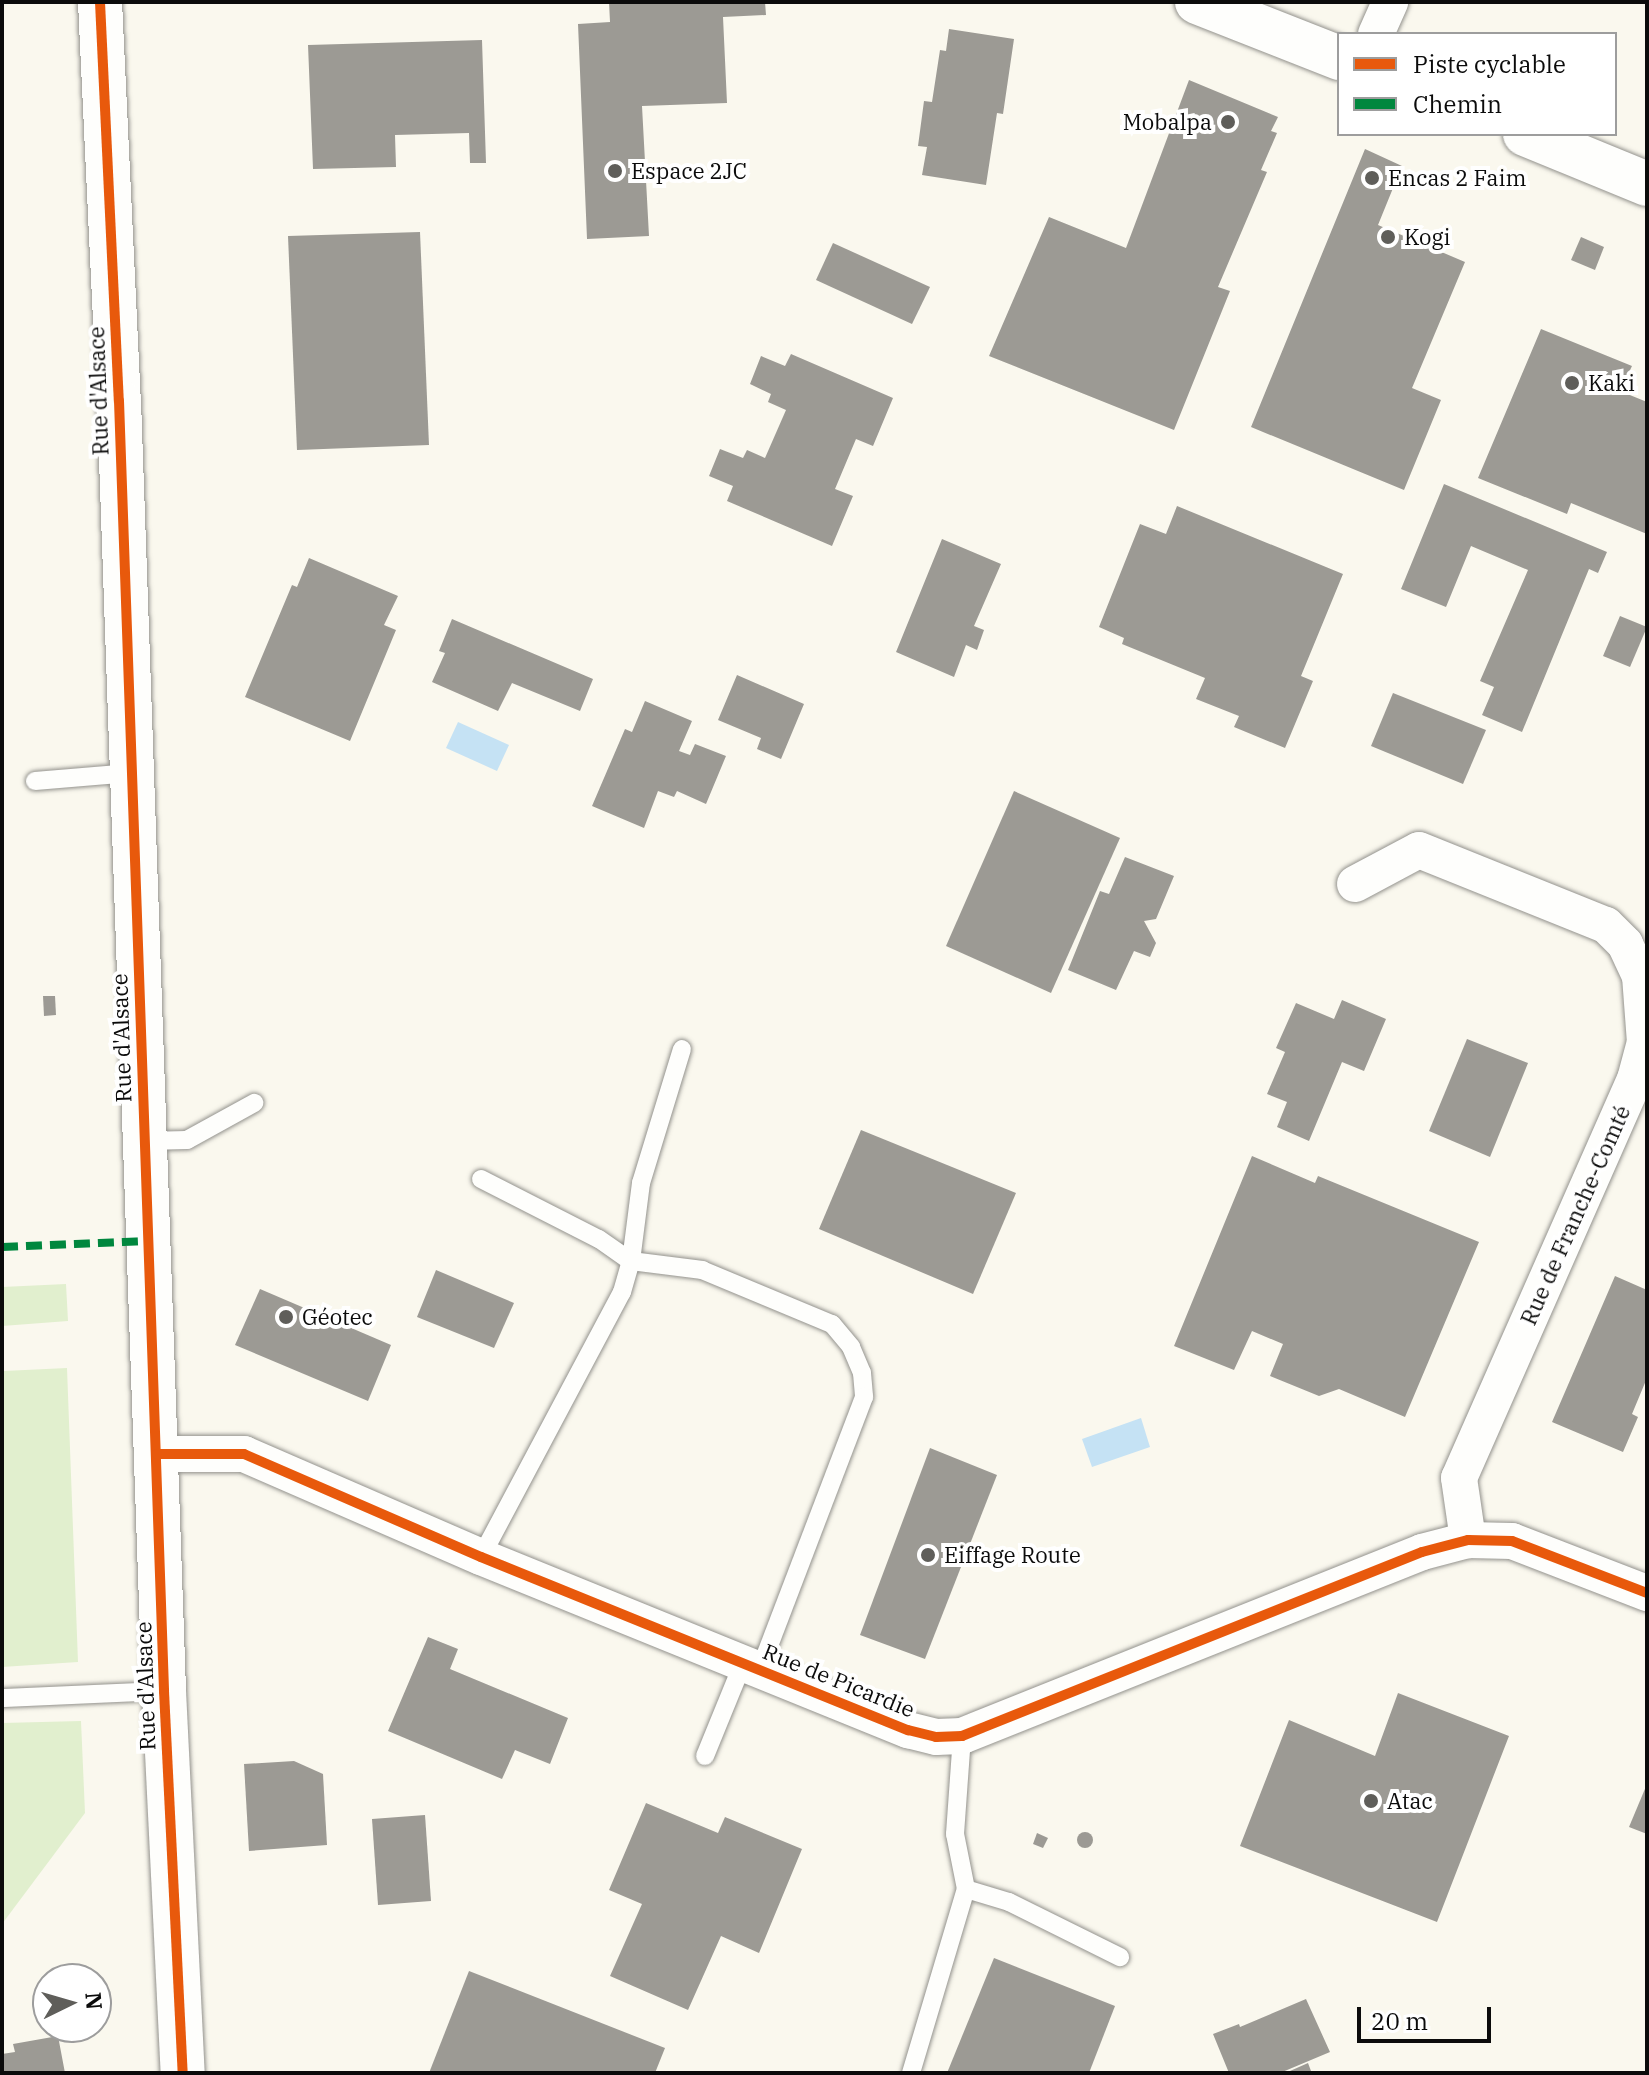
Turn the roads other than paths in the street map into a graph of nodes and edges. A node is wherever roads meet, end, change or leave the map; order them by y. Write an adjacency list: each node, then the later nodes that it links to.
1 (100, 2): 8 (street, Rue d'Alsace)
2 (1197, 2): 5 (street)
3 (1390, 2): 4 (street)
4 (1377, 32)
5 (1337, 57)
6 (1530, 136): 7 (street)
7 (1647, 184)
8 (131, 773): 9 (lane); 13 (street, Rue d'Alsace)
9 (35, 781)
10 (1355, 884): 17 (street, Rue de Franche-Comté)
11 (682, 1049): 15 (lane)
12 (254, 1103): 13 (lane)
13 (145, 1141): 16 (street, Rue d'Alsace)
14 (481, 1179): 15 (lane)
15 (631, 1261): 18 (lane); 20 (lane)
16 (157, 1454): 18 (street, Rue de Picardie); 21 (street, Rue d'Alsace)
17 (1468, 1540): 19 (street, Rue de Picardie); 23 (street, Rue de Picardie)
18 (481, 1557): 20 (street, Rue de Picardie)
19 (1647, 1593)
20 (751, 1667): 23 (street, Rue de Picardie); 24 (lane)
21 (164, 1691): 22 (lane); 27 (street, Rue d'Alsace)
22 (2, 1698)
23 (962, 1736): 25 (lane)
24 (705, 1756)
25 (966, 1889): 26 (lane); 28 (lane)
26 (1120, 1957)
27 (183, 2073)
28 (911, 2073)

